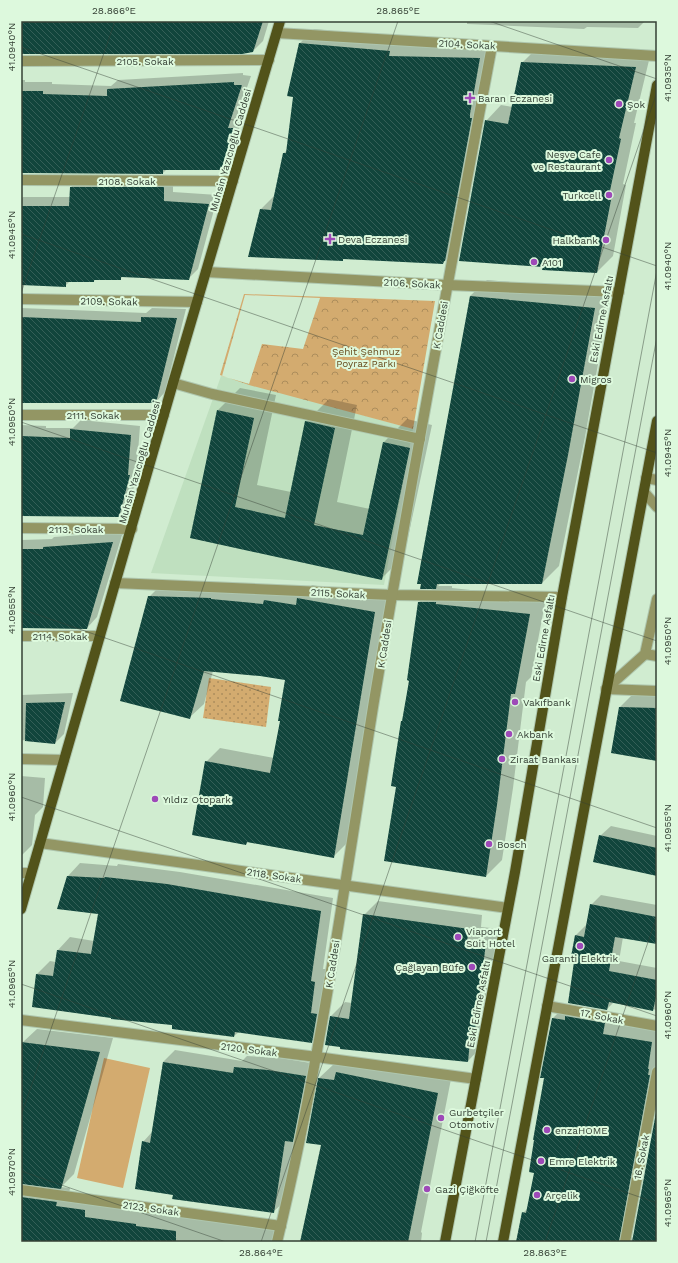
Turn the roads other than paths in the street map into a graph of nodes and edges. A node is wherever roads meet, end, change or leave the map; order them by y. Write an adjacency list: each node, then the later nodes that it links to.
1 (280, 21): 2 (main road, Muhsin Yazıcıoğlu Caddesi)
2 (277, 32): 3 (street, 2104. Sokak); 5 (main road, Muhsin Yazıcıoğlu Caddesi)
3 (492, 46): 4 (street, 2104. Sokak); 11 (street, K Caddesi)
4 (657, 56)
5 (269, 60): 6 (street, 2105. Sokak); 9 (main road, Muhsin Yazıcıoğlu Caddesi)
6 (21, 61)
7 (657, 85): 12 (main road, Eski Edirne Asfaltı)
8 (21, 180): 9 (street, 2108. Sokak)
9 (233, 181): 10 (main road, Muhsin Yazıcıoğlu Caddesi)
10 (206, 272): 11 (street, 2106. Sokak); 14 (main road, Muhsin Yazıcıoğlu Caddesi)
11 (447, 285): 12 (street, 2106. Sokak); 19 (street, K Caddesi)
12 (619, 292): 28 (main road, Eski Edirne Asfaltı)
13 (21, 299): 14 (street, 2109. Sokak)
14 (197, 302): 15 (main road, Muhsin Yazıcıoğlu Caddesi)
15 (173, 383): 17 (main road, Muhsin Yazıcıoğlu Caddesi); 19 (street)
16 (21, 415): 17 (street, 2111. Sokak)
17 (164, 415): 25 (main road, Muhsin Yazıcıoğlu Caddesi)
18 (657, 421): 20 (main road)
19 (420, 438): 27 (street, K Caddesi)
20 (646, 478): 21 (street); 22 (main road)
21 (657, 480)
22 (644, 492): 23 (street); 34 (main road)
23 (657, 507)
24 (21, 528): 25 (street, 2113. Sokak)
25 (132, 529): 26 (main road, Muhsin Yazıcıoğlu Caddesi)
26 (115, 583): 27 (street, 2115. Sokak); 31 (main road, Muhsin Yazıcıoğlu Caddesi)
27 (392, 595): 28 (street, 2115. Sokak); 40 (street, K Caddesi)
28 (562, 597): 41 (main road, Eski Edirne Asfaltı)
29 (657, 600): 32 (street)
30 (21, 636): 31 (street, 2114. Sokak)
31 (100, 636): 37 (main road, Muhsin Yazıcıoğlu Caddesi)
32 (644, 654): 33 (street); 34 (street)
33 (657, 656)
34 (606, 689): 35 (street); 43 (main road)
35 (657, 691)
36 (21, 759): 37 (street)
37 (64, 760): 38 (main road, Muhsin Yazıcıoğlu Caddesi)
38 (40, 842): 39 (main road, Muhsin Yazıcıoğlu Caddesi); 40 (street, 2118. Sokak)
39 (26, 873): 42 (main road, Muhsin Yazıcıoğlu Caddesi)
40 (344, 885): 41 (street, 2118. Sokak); 46 (street, K Caddesi)
41 (508, 908): 48 (main road, Eski Edirne Asfaltı)
42 (21, 909)
43 (548, 1006): 45 (street, 17. Sokak); 53 (main road)
44 (21, 1020): 46 (street, 2120. Sokak)
45 (657, 1026)
46 (317, 1057): 48 (street, 2120. Sokak); 50 (street, K Caddesi)
47 (657, 1072): 54 (street, 16. Sokak)
48 (476, 1079): 52 (main road, Eski Edirne Asfaltı)
49 (21, 1190): 50 (street, 2123. Sokak)
50 (281, 1226): 51 (street, K Caddesi)
51 (277, 1242)
52 (445, 1242)
53 (503, 1242)
54 (625, 1242)

